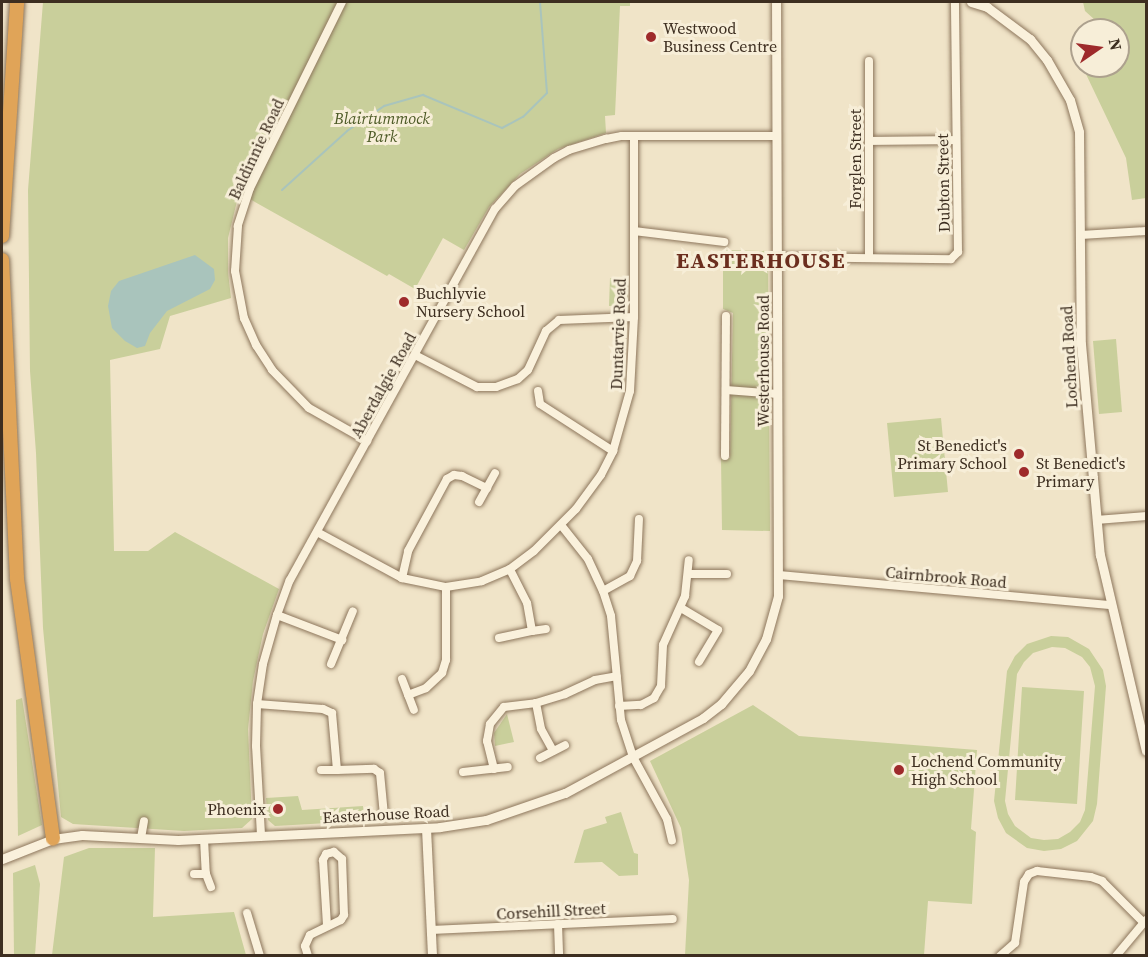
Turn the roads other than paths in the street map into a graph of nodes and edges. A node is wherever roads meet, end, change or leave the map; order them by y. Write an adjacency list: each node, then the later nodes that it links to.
1 (17, 2): 14 (highway)
2 (342, 2): 25 (street, Baldinnie Road)
3 (776, 2): 8 (street, Westerhouse Road)
4 (956, 2): 9 (street, Dubton Street)
5 (971, 2): 13 (street, Lochend Road)
6 (869, 61): 10 (street, Forglen Street)
7 (634, 136): 8 (street, Aberdalgie Road); 11 (street, Duntarvie Road); 21 (street, Aberdalgie Road)
8 (776, 136): 16 (street, Westerhouse Road)
9 (956, 140): 10 (street); 17 (street, Dubton Street)
10 (869, 141): 17 (street, Forglen Street)
11 (634, 231): 15 (street); 20 (street, Duntarvie Road)
12 (1146, 231): 13 (street)
13 (1081, 235): 33 (street, Lochend Road)
14 (2, 236)
15 (724, 242)
16 (777, 257): 17 (street, Dubton Street); 24 (street, Westerhouse Road)
17 (869, 258)
18 (2, 260): 78 (highway)
19 (726, 316): 22 (street)
20 (634, 317): 21 (street); 26 (street, Duntarvie Road)
21 (415, 355): 25 (street, Aberdalgie Road)
22 (726, 390): 24 (street); 27 (street)
23 (538, 391): 26 (street)
24 (778, 394): 40 (street, Westerhouse Road)
25 (367, 441): 35 (street, Aberdalgie Road)
26 (613, 451): 34 (street, Duntarvie Road)
27 (725, 456)
28 (495, 473): 29 (street)
29 (487, 488): 30 (street); 41 (street)
30 (479, 502)
31 (1146, 516): 33 (street)
32 (639, 519): 43 (street)
33 (1097, 520): 44 (street, Lochend Road)
34 (561, 525): 37 (street, Duntarvie Road); 43 (street)
35 (316, 532): 41 (street, Duntarvie Road); 47 (street, Aberdalgie Road)
36 (688, 560): 38 (street)
37 (510, 569): 42 (street, Duntarvie Road); 49 (street)
38 (689, 574): 39 (street); 45 (street)
39 (727, 574)
40 (779, 575): 44 (street, Cairnbrook Road); 59 (street, Westerhouse Road)
41 (402, 578): 42 (street, Duntarvie Road)
42 (446, 587): 56 (street)
43 (603, 591): 54 (street)
44 (1111, 605): 62 (street, Lochend Road)
45 (681, 608): 52 (street); 60 (street)
46 (353, 611): 51 (street)
47 (277, 615): 51 (street); 58 (street, Aberdalgie Road)
48 (546, 629): 49 (street)
49 (532, 631): 50 (street)
50 (499, 638)
51 (342, 640): 53 (street)
52 (699, 662)
53 (331, 664)
54 (617, 676): 57 (street); 60 (street)
55 (402, 679): 56 (street)
56 (408, 695): 61 (street)
57 (536, 703): 64 (street); 69 (street)
58 (257, 704): 71 (street); 76 (street, Aberdalgie Road)
59 (721, 704): 66 (street, Easterhouse Road)
60 (619, 706): 66 (street)
61 (414, 710)
62 (1144, 737): 65 (street, Lochend Road)
63 (565, 745): 64 (street)
64 (553, 751): 67 (street)
65 (1146, 751)
66 (633, 756): 75 (street, Easterhouse Road); 80 (street)
67 (540, 758)
68 (508, 767): 69 (street)
69 (494, 769): 72 (street)
70 (321, 770): 71 (street)
71 (337, 770): 73 (street)
72 (463, 772)
73 (384, 815)
74 (144, 820): 77 (street)
75 (426, 828): 76 (street, Easterhouse Road); 90 (street)
76 (261, 836): 79 (street, Easterhouse Road)
77 (141, 838): 78 (street, Easterhouse Road); 79 (street, Easterhouse Road)
78 (53, 839): 81 (street, Easterhouse Road)
79 (204, 839): 83 (street)
80 (672, 840)
81 (2, 859)
82 (194, 874): 83 (street)
83 (206, 874): 84 (street)
84 (211, 887)
85 (247, 913): 91 (street)
86 (673, 920): 88 (street, Corsehill Street)
87 (1145, 921): 95 (street); 96 (street)
88 (558, 924): 90 (street, Corsehill Street); 94 (street)
89 (327, 926): 89 (street); 92 (street)
90 (431, 930): 93 (street)
91 (260, 956)
92 (308, 956)
93 (432, 956)
94 (559, 956)
95 (1000, 956)
96 (1116, 956)

